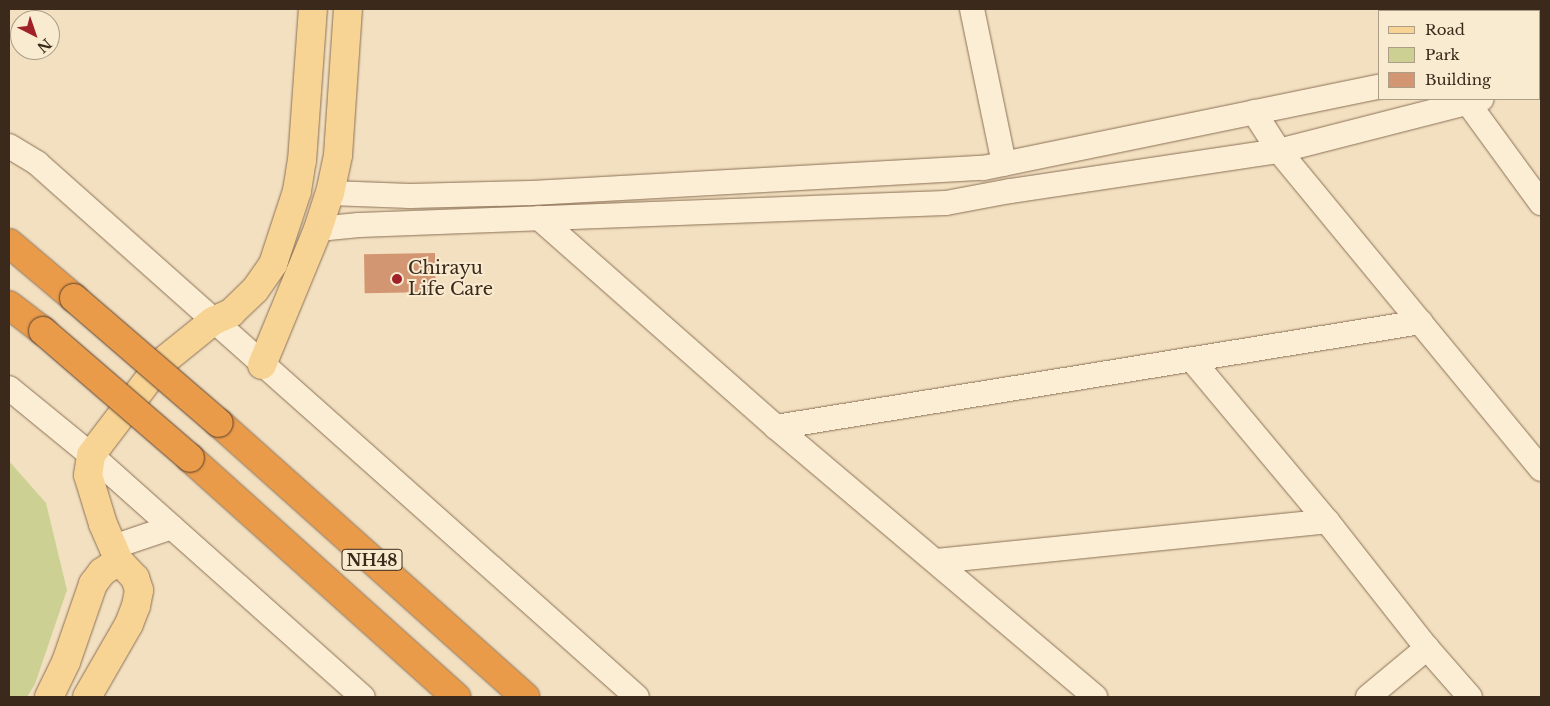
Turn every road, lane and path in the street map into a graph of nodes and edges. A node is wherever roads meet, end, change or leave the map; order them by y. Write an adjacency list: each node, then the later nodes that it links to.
1 (313, 9): 10 (main road)
2 (348, 9): 11 (main road)
3 (972, 9): 9 (street)
4 (1378, 87): 6 (street)
5 (1475, 101): 8 (street); 12 (street)
6 (1254, 112): 8 (street); 9 (street)
7 (9, 146): 18 (street)
8 (1279, 151): 13 (street); 19 (street)
9 (1004, 164): 11 (street)
10 (297, 191): 11 (main road); 14 (main road)
11 (330, 193): 15 (main road)
12 (1541, 203)
13 (539, 218): 15 (street); 23 (street)
14 (286, 227): 15 (main road); 18 (main road)
15 (318, 229): 21 (main road)
16 (9, 243): 35 (highway, NH48, bridge)
17 (9, 304): 34 (highway, NH48, bridge)
18 (212, 321): 21 (street); 24 (main road)
19 (1421, 322): 20 (street); 25 (street)
20 (1193, 361): 23 (street); 26 (street)
21 (262, 365): 36 (street)
22 (9, 388): 24 (street)
23 (776, 427): 29 (street)
24 (92, 455): 27 (street); 28 (main road)
25 (1541, 469)
26 (1327, 521): 29 (street); 30 (street)
27 (172, 527): 28 (street); 33 (street)
28 (116, 554): 31 (main road); 32 (main road)
29 (936, 561): 37 (street)
30 (1427, 648): 38 (street); 39 (street)
31 (49, 697)
32 (88, 697)
33 (363, 697)
34 (456, 697)
35 (525, 697)
36 (637, 697)
37 (1095, 697)
38 (1368, 697)
39 (1470, 697)

